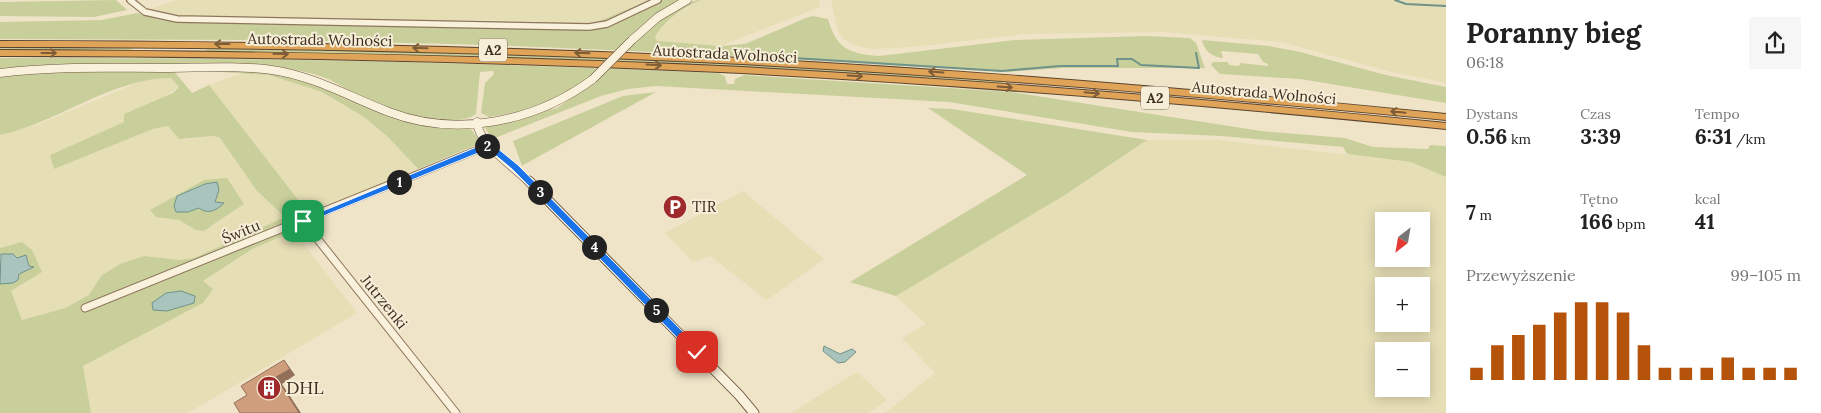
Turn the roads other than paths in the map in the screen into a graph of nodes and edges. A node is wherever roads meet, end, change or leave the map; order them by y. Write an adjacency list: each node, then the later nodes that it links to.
1 (130, 0): 2 (street)
2 (658, 0)
3 (687, 0): 4 (street)
4 (632, 40): 9 (street, bridge)
5 (0, 44): 8 (highway, Autostrada Wolności / A2, one-way to 5)
6 (0, 53): 10 (highway, Autostrada Wolności / A2, one-way to 10)
7 (0, 72): 9 (street)
8 (1446, 116)
9 (477, 122): 11 (street)
10 (1446, 126)
11 (489, 145): 13 (street, Świtu); 16 (street)
12 (292, 207): 13 (street, Jutrzenki)
13 (303, 221): 14 (street, Świtu); 15 (street, Jutrzenki)
14 (86, 308)
15 (456, 413)
16 (754, 413)

